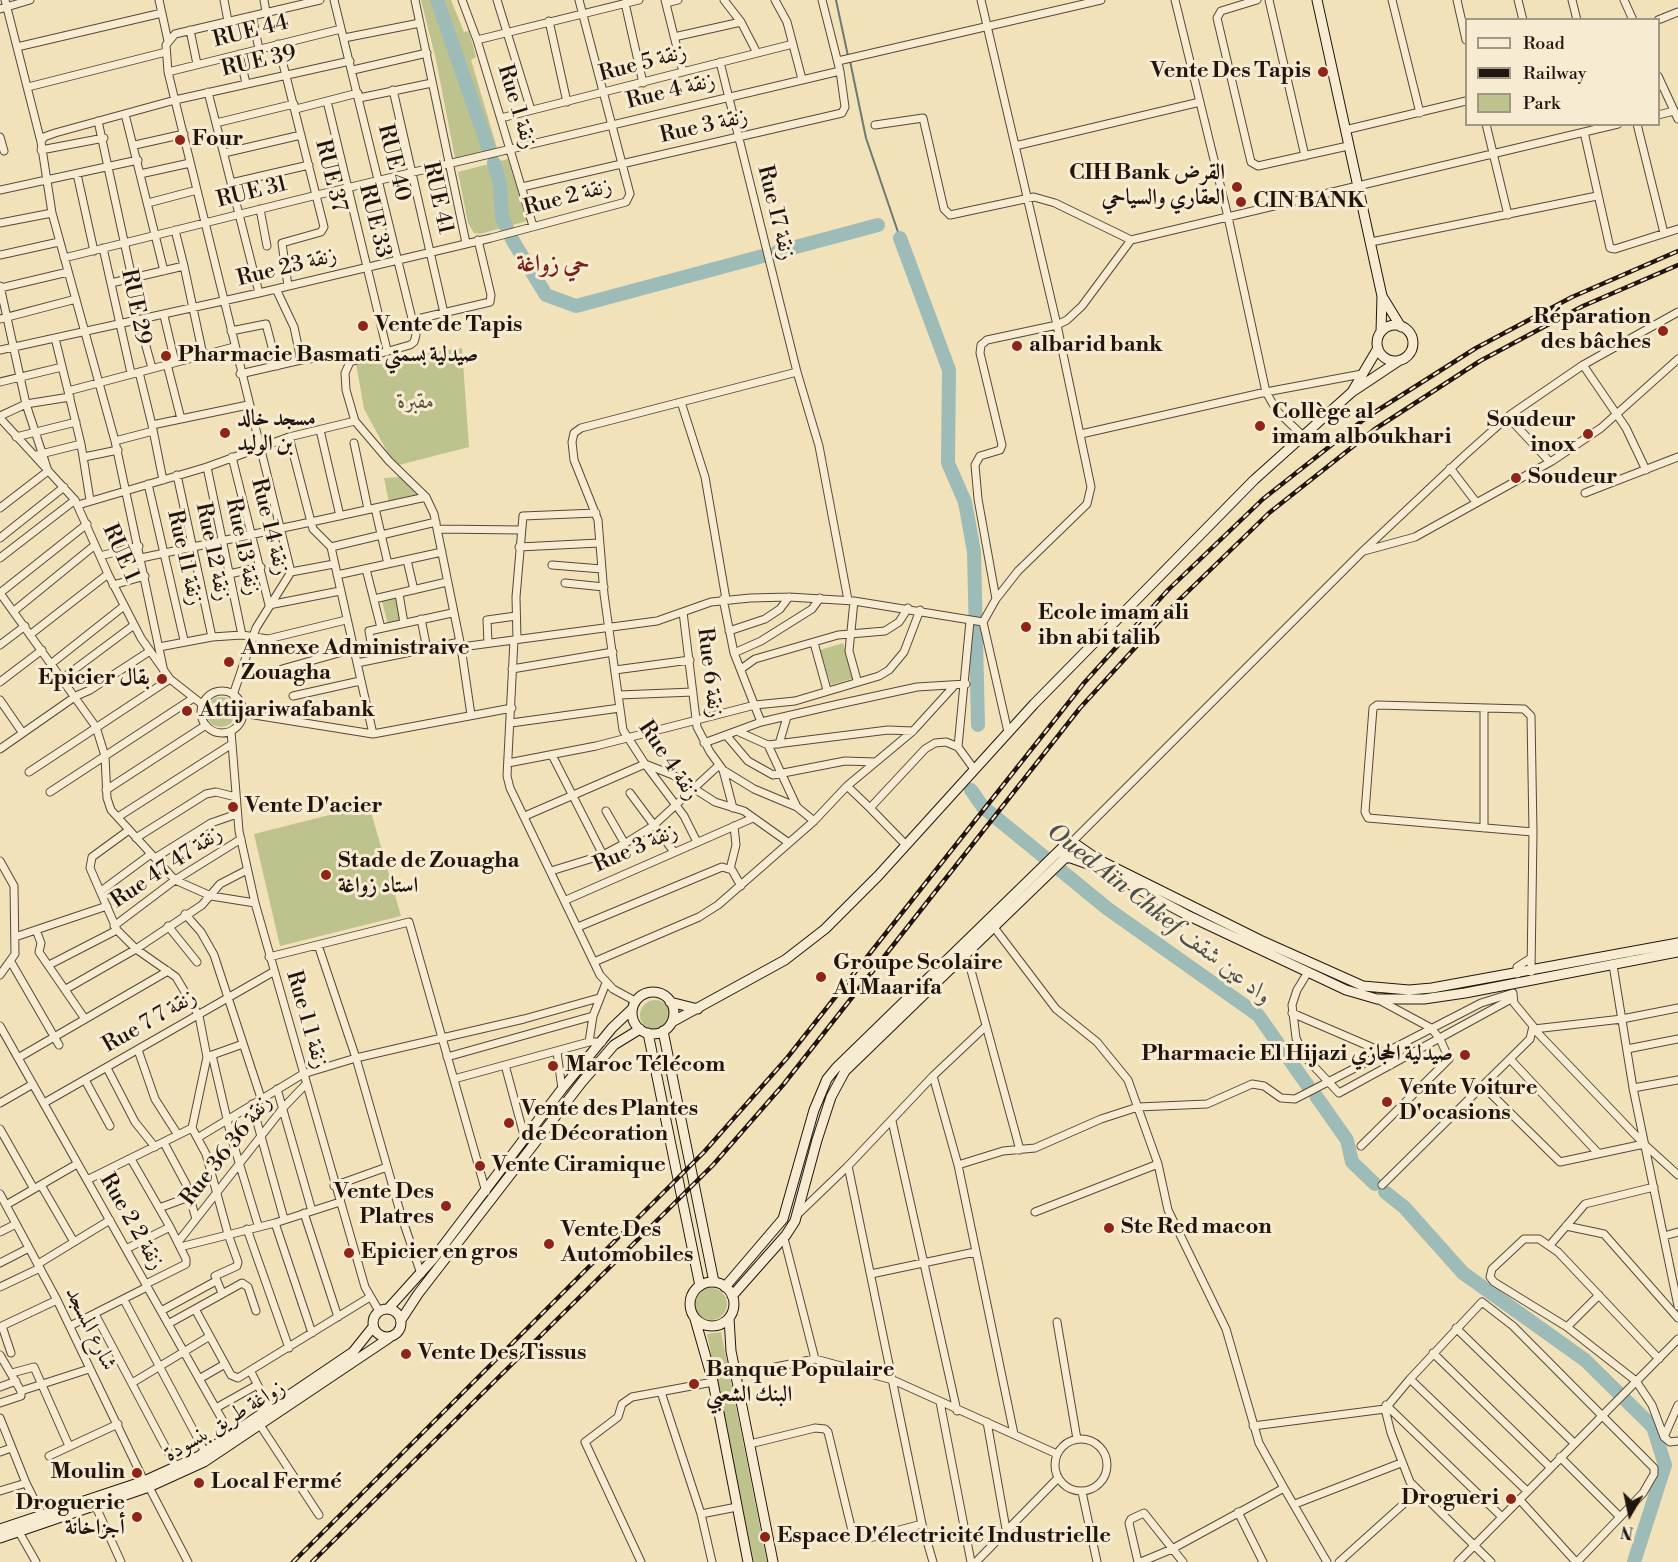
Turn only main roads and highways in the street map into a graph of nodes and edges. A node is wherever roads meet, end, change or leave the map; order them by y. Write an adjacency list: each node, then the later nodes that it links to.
1 (1317, 0): 2 (main road)
2 (1382, 296): 3 (main road); 4 (main road)
3 (1401, 327): 4 (main road); 6 (main road)
4 (1381, 332): 5 (main road)
5 (1378, 348): 6 (main road); 7 (main road)
6 (1400, 360): 7 (main road)
7 (1352, 392): 15 (main road)
8 (1075, 844): 9 (main road); 9 (main road); 11 (main road)
9 (1062, 856): 10 (main road); 12 (main road)
10 (1040, 874): 21 (main road); 22 (main road)
11 (1678, 943)
12 (1678, 952)
13 (670, 1002): 14 (main road); 15 (main road); 16 (main road)
14 (634, 1005): 17 (main road); 23 (main road)
15 (698, 1009): 16 (main road)
16 (672, 1022): 18 (main road)
17 (644, 1031): 18 (main road); 20 (main road); 26 (main road)
18 (663, 1031): 19 (main road)
19 (714, 1282): 20 (main road); 21 (main road)
20 (700, 1286): 25 (main road)
21 (724, 1287): 22 (main road)
22 (732, 1296): 24 (main road)
23 (383, 1310): 26 (main road); 27 (main road)
24 (729, 1318): 25 (main road); 34 (main road)
25 (696, 1319): 33 (main road)
26 (401, 1320): 28 (main road)
27 (373, 1326): 28 (main road); 29 (main road, زواغة طريق بنسودة)
28 (389, 1338): 29 (main road, زواغة طريق بنسودة)
29 (233, 1438): 30 (main road, زواغة طريق بنسودة); 30 (main road, زواغة طريق بنسودة)
30 (147, 1484): 31 (main road, زواغة طريق بنسودة); 32 (main road, زواغة طريق بنسودة)
31 (0, 1529)
32 (0, 1538)
33 (748, 1562)
34 (773, 1562)

